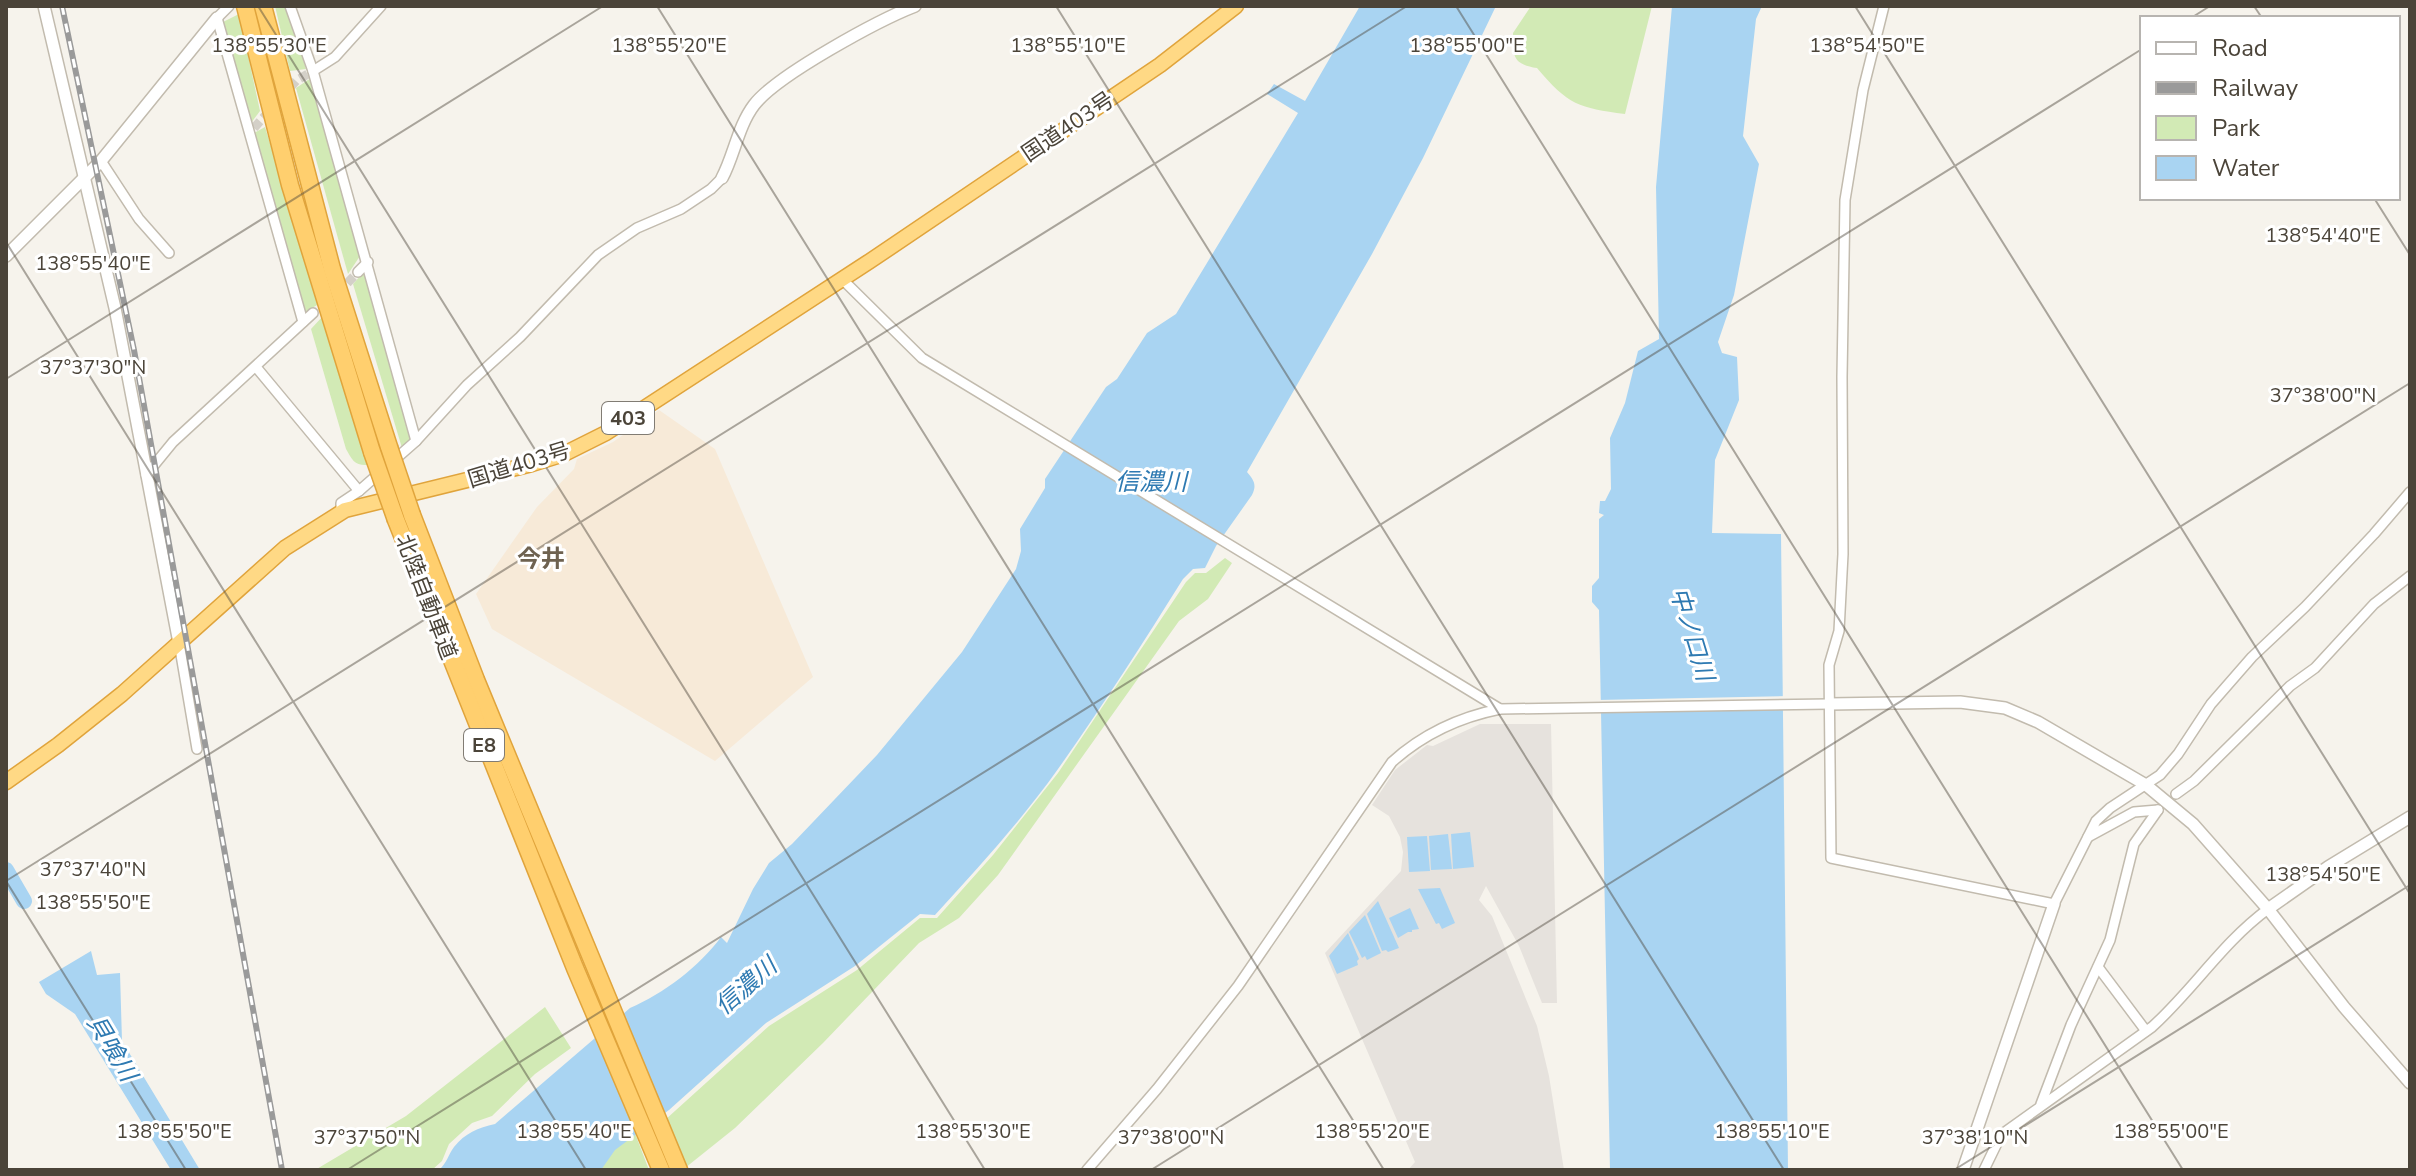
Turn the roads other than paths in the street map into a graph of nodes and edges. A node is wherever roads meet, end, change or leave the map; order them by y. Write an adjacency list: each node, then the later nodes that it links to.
1 (44, 6): 13 (street)
2 (229, 6): 10 (street)
3 (245, 6): 24 (highway, 北陸自動車道 / E8)
4 (263, 6): 24 (highway, 北陸自動車道 / E8)
5 (290, 6): 11 (street)
6 (381, 6): 11 (street)
7 (915, 6): 14 (street)
8 (1236, 6): 19 (highway, 国道403号 / 403)
9 (1884, 6): 31 (street)
10 (217, 18): 12 (street); 21 (street)
11 (313, 71): 17 (street)
12 (101, 161): 13 (street); 15 (street)
13 (86, 176): 16 (street); 25 (street)
14 (722, 178): 23 (street)
15 (169, 253)
16 (6, 256)
17 (368, 262): 18 (street); 23 (street)
18 (358, 272)
19 (842, 279): 28 (highway, 国道403号 / 403); 32 (street)
20 (313, 313): 21 (street)
21 (303, 322): 22 (street)
22 (256, 367): 25 (street); 26 (street)
23 (416, 441): 26 (street)
24 (381, 450): 45 (highway, 北陸自動車道 / E8, bridge); 46 (highway, 北陸自動車道 / E8, bridge)
25 (146, 475): 30 (street)
26 (359, 491): 28 (street)
27 (2410, 492): 35 (street)
28 (341, 513): 30 (highway, 国道403号 / 403)
29 (2410, 576): 36 (street)
30 (179, 643): 33 (street); 34 (highway, 国道403号 / 403)
31 (1829, 704): 32 (street); 35 (street); 39 (street)
32 (1500, 709): 47 (street)
33 (197, 749)
34 (6, 782)
35 (2146, 785): 38 (street); 40 (street)
36 (2176, 794)
37 (2409, 819): 40 (street)
38 (2085, 839): 39 (street); 41 (street)
39 (2054, 904): 48 (street)
40 (2268, 909): 42 (street); 43 (street)
41 (2098, 967): 42 (street); 44 (street)
42 (2146, 1031): 44 (street)
43 (2410, 1083)
44 (2041, 1104): 49 (street)
45 (661, 1170)
46 (679, 1170)
47 (1087, 1170)
48 (1963, 1170)
49 (1984, 1170)

